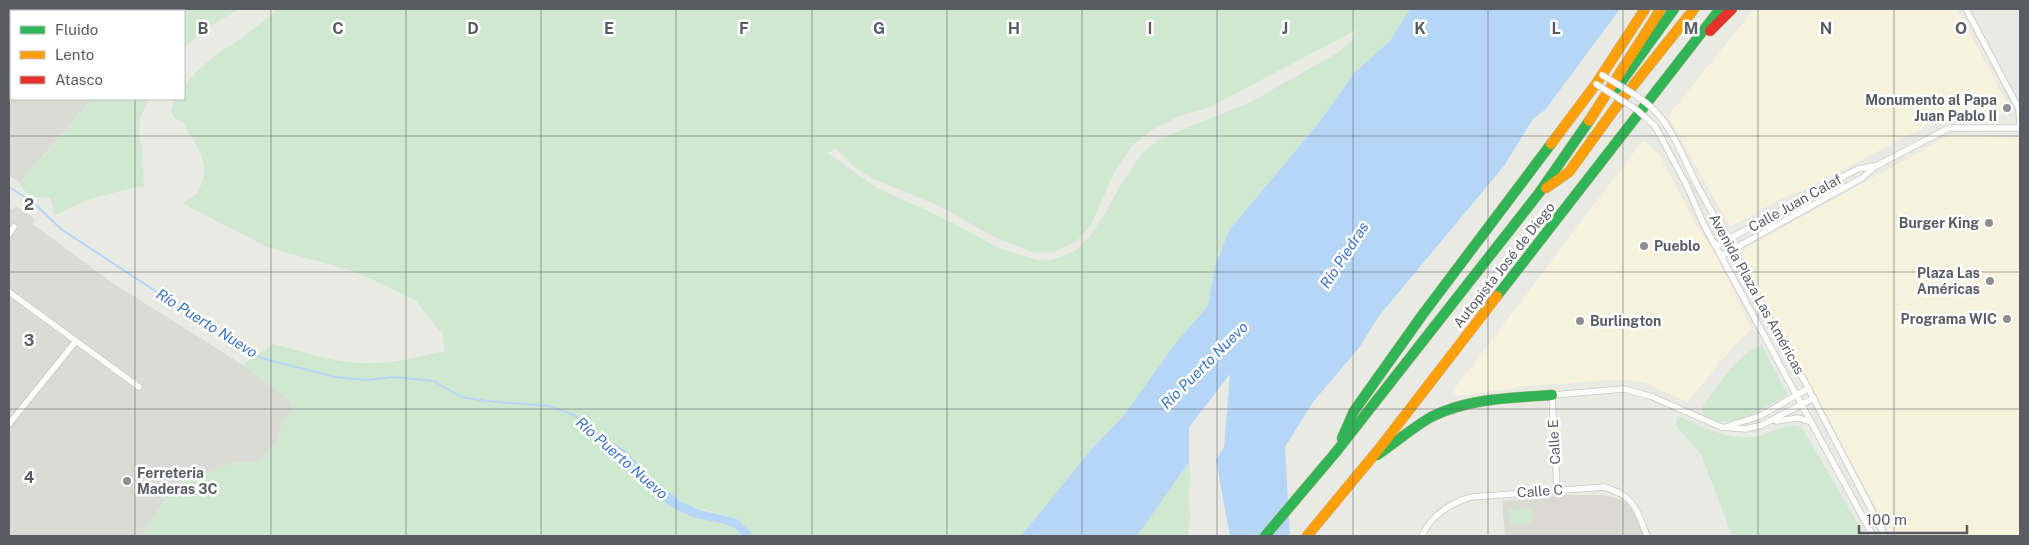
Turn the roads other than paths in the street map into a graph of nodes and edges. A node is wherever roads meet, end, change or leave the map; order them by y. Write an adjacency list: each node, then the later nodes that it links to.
1 (1645, 9): 9 (highway)
2 (1661, 9): 10 (highway, Autopista José de Diego)
3 (1674, 9): 10 (highway)
4 (1694, 9): 13 (highway)
5 (1720, 9): 8 (highway, Autopista José de Diego)
6 (1732, 9): 8 (highway)
7 (1966, 9): 11 (street)
8 (1684, 56): 33 (highway, Autopista José de Diego)
9 (1599, 80): 16 (street, Avenida Plaza Las Américas, bridge); 17 (street, Avenida Plaza Las Américas, bridge); 32 (highway)
10 (1594, 112): 13 (highway, Autopista José de Diego)
11 (2020, 128): 12 (street, Calle Juan Calaf)
12 (1876, 166): 16 (street, Calle Juan Calaf); 18 (street, Calle Juan Calaf)
13 (1539, 193): 32 (highway, Autopista José de Diego)
14 (14, 227): 15 (street)
15 (9, 234)
16 (1727, 240): 17 (street, Calle Juan Calaf); 18 (street, Avenida Plaza Las Américas)
17 (1716, 246): 19 (street, Avenida Plaza Las Américas)
18 (1732, 250): 19 (street, Calle Juan Calaf); 23 (street, Avenida Plaza Las Américas)
19 (1721, 256): 25 (street, Avenida Plaza Las Américas)
20 (9, 292): 21 (street)
21 (76, 341): 22 (street); 30 (street)
22 (138, 387)
23 (1809, 388): 25 (street); 26 (street, Avenida Plaza Las Américas)
24 (1552, 395): 31 (street); 33 (highway); 34 (street, Calle E)
25 (1796, 395): 27 (street, Avenida Plaza Las Américas); 31 (street)
26 (1814, 398): 27 (street); 40 (street, Avenida Plaza Las Américas)
27 (1802, 405): 28 (street, Avenida Plaza Las Américas); 29 (street)
28 (1811, 422): 29 (street); 39 (street, Avenida Plaza Las Américas)
29 (1766, 423): 31 (street)
30 (9, 424)
31 (1721, 427)
32 (1336, 452): 35 (highway, Autopista José de Diego)
33 (1371, 458): 36 (highway, Autopista José de Diego)
34 (1557, 490): 37 (street, Calle C); 38 (street, Calle C)
35 (1265, 536)
36 (1307, 536)
37 (1422, 536)
38 (1647, 536)
39 (1873, 536)
40 (1885, 536)

